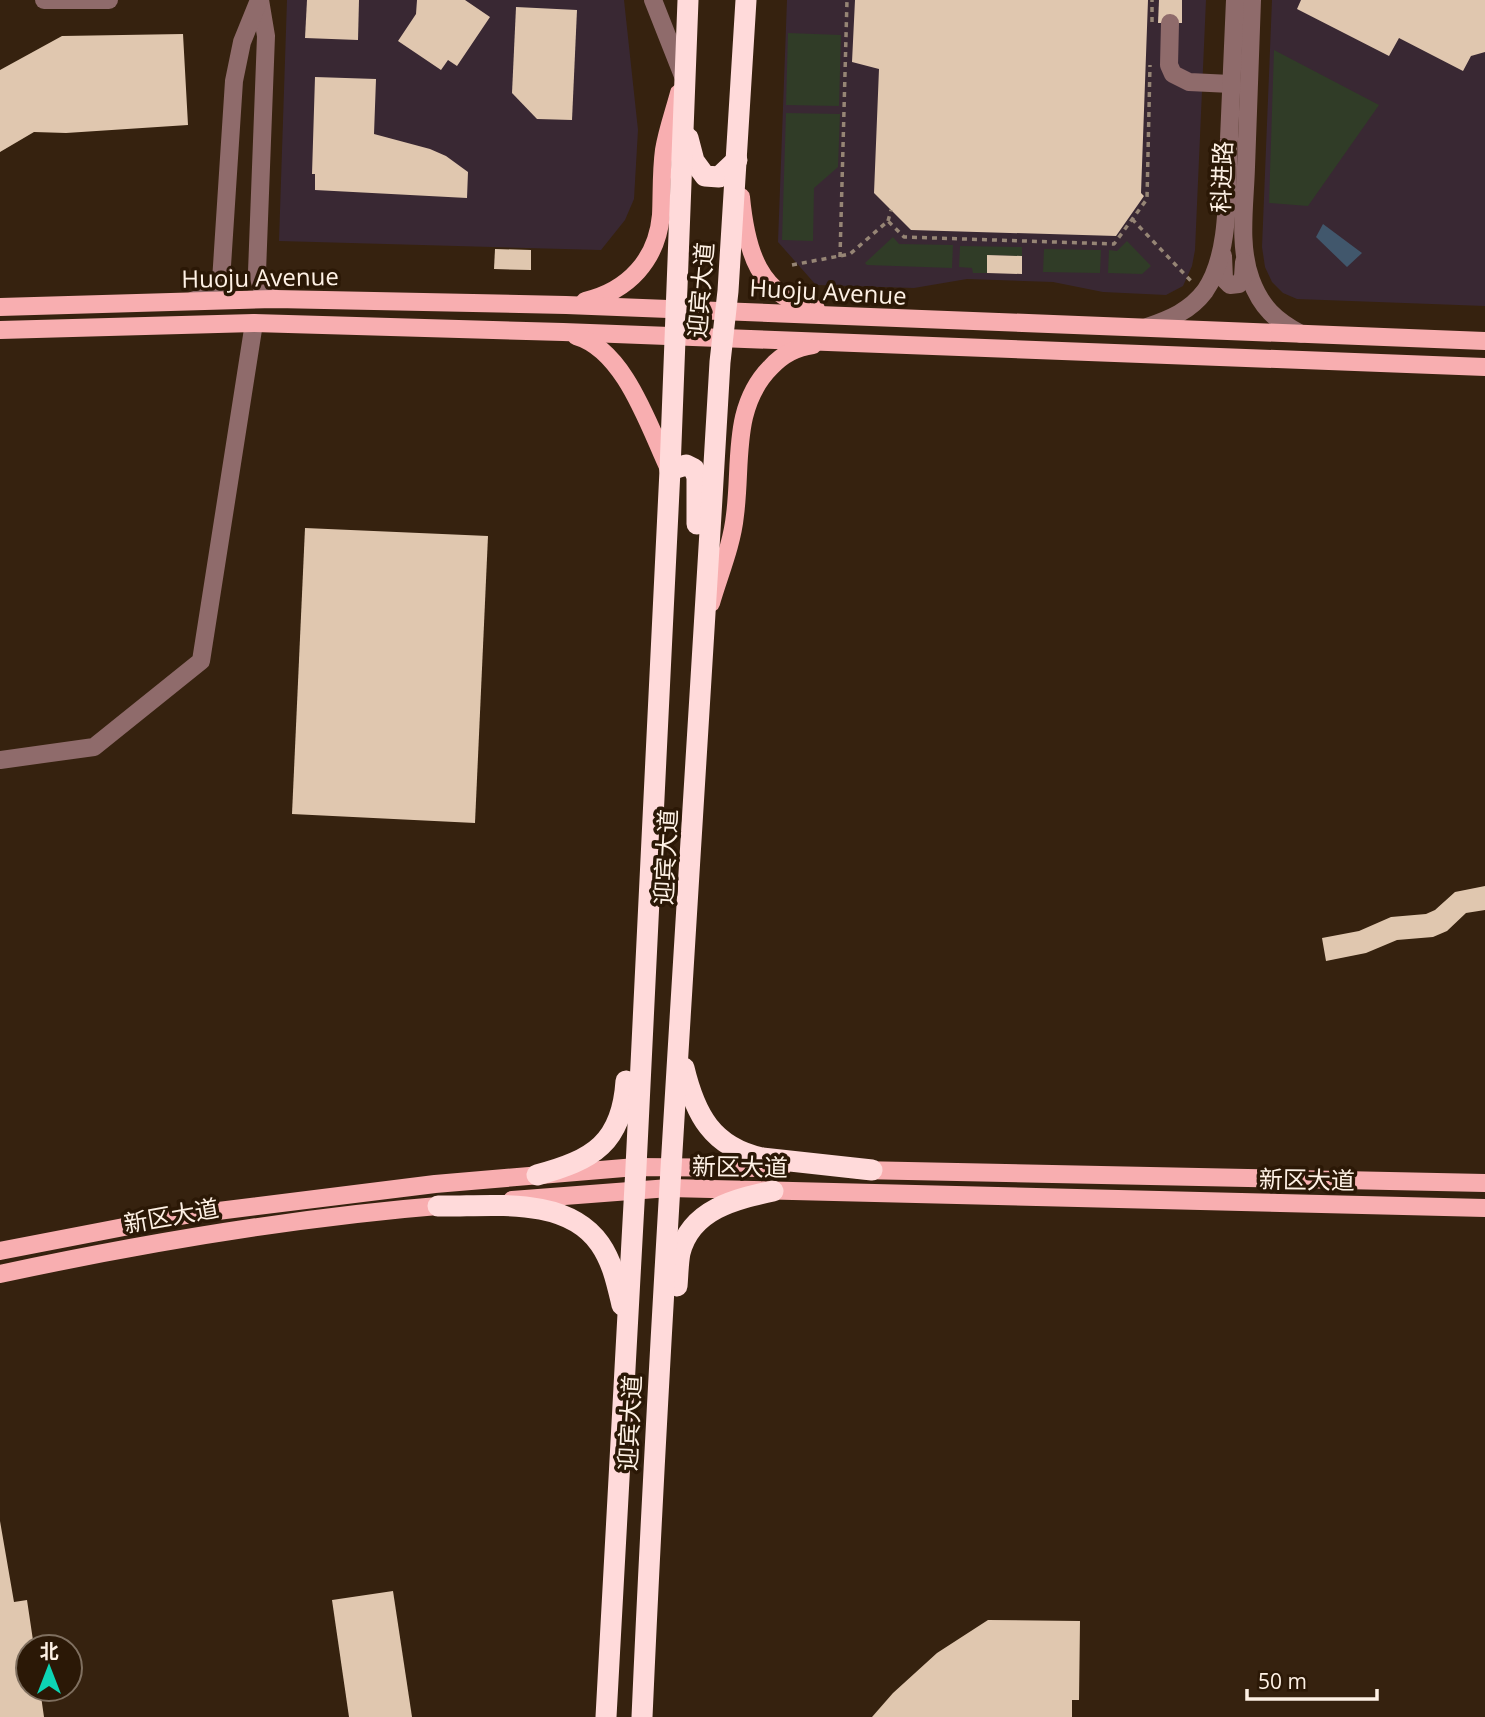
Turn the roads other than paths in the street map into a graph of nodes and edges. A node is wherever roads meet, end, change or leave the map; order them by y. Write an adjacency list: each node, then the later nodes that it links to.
1 (44, 0): 2 (street)
2 (108, 0)
3 (260, 0): 16 (street); 17 (street)
4 (653, 0): 10 (street)
5 (688, 0): 10 (highway, 迎宾大道)
6 (746, 0): 13 (highway, 迎宾大道)
7 (1235, 0): 11 (street)
8 (1252, 0): 15 (street, 科进路)
9 (1170, 23): 11 (street)
10 (684, 76): 12 (highway, 迎宾大道); 18 (main road)
11 (1231, 84): 14 (street)
12 (683, 120): 13 (highway); 20 (highway, 迎宾大道)
13 (737, 160): 21 (highway, 迎宾大道); 22 (main road)
14 (1224, 235): 15 (street); 24 (street)
15 (1245, 254): 27 (street, 科进路)
16 (275, 299): 17 (main road, Huoju Avenue); 18 (main road, Huoju Avenue)
17 (190, 302): 19 (main road, Huoju Avenue)
18 (566, 305): 20 (main road, Huoju Avenue)
19 (0, 307)
20 (674, 309): 21 (main road, Huoju Avenue); 28 (highway, 迎宾大道)
21 (726, 311): 22 (main road, Huoju Avenue); 29 (highway, 迎宾大道)
22 (857, 317): 24 (main road, Huoju Avenue)
23 (254, 323): 25 (main road, Huoju Avenue); 26 (main road, Huoju Avenue); 35 (street)
24 (1143, 328): 27 (main road, Huoju Avenue)
25 (0, 330)
26 (563, 332): 28 (main road, Huoju Avenue); 33 (main road)
27 (1301, 334): 30 (main road, Huoju Avenue)
28 (673, 336): 29 (main road, Huoju Avenue); 33 (highway, 迎宾大道)
29 (723, 338): 31 (main road, Huoju Avenue); 34 (highway, 迎宾大道)
30 (1485, 341)
31 (842, 342): 32 (main road, Huoju Avenue); 34 (main road)
32 (1485, 366)
33 (670, 470): 34 (highway); 36 (highway, 迎宾大道)
34 (705, 624): 37 (highway, 迎宾大道)
35 (0, 760)
36 (644, 1005): 39 (highway, 迎宾大道); 41 (highway)
37 (680, 1048): 38 (highway, 迎宾大道); 40 (highway)
38 (670, 1166): 39 (main road, 新区大道); 40 (main road, 新区大道); 43 (highway, 迎宾大道)
39 (636, 1167): 41 (main road, 新区大道); 44 (highway, 迎宾大道)
40 (872, 1170): 42 (main road, 新区大道)
41 (537, 1175): 48 (main road, 新区大道)
42 (1485, 1183)
43 (669, 1188): 44 (main road, 新区大道); 45 (main road, 新区大道); 51 (highway, 迎宾大道)
44 (635, 1190): 46 (main road, 新区大道); 50 (highway, 迎宾大道)
45 (773, 1191): 47 (main road, 新区大道); 51 (highway)
46 (438, 1206): 49 (main road, 新区大道); 50 (highway)
47 (1485, 1208)
48 (0, 1251)
49 (0, 1274)
50 (628, 1329): 52 (highway, 迎宾大道)
51 (652, 1478): 53 (highway, 迎宾大道)
52 (606, 1717)
53 (642, 1717)

